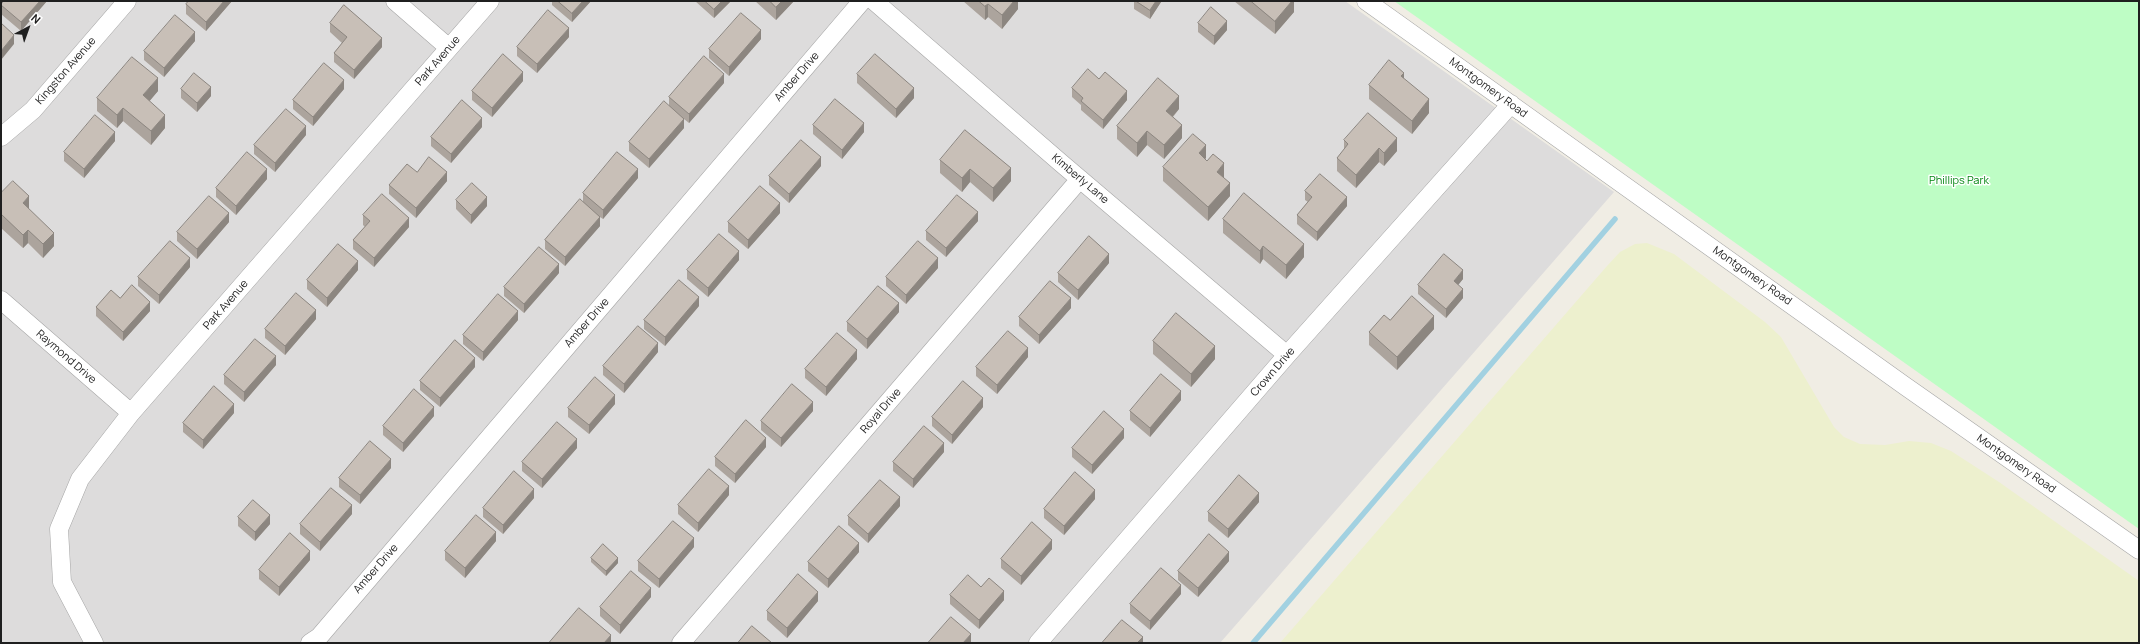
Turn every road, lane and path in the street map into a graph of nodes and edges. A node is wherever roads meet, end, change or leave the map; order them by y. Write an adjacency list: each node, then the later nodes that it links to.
1 (128, 1): 9 (street, Kingston Avenue)
2 (395, 1): 7 (street)
3 (490, 1): 7 (street, Park Avenue)
4 (862, 1): 16 (street, Amber Drive)
5 (874, 1): 10 (street, Kimberly Lane)
6 (1366, 1): 8 (street, Montgomery Road)
7 (449, 48): 13 (street, Park Avenue)
8 (1511, 104): 12 (street, Crown Drive); 14 (street, Montgomery Road)
9 (1, 137)
10 (1080, 180): 12 (street, Kimberly Lane); 17 (street, Royal Drive)
11 (1, 300): 13 (street, Raymond Drive)
12 (1287, 355): 18 (street, Crown Drive)
13 (132, 413): 15 (street, Park Avenue)
14 (2139, 550)
15 (94, 643)
16 (310, 643)
17 (681, 643)
18 (1038, 643)

